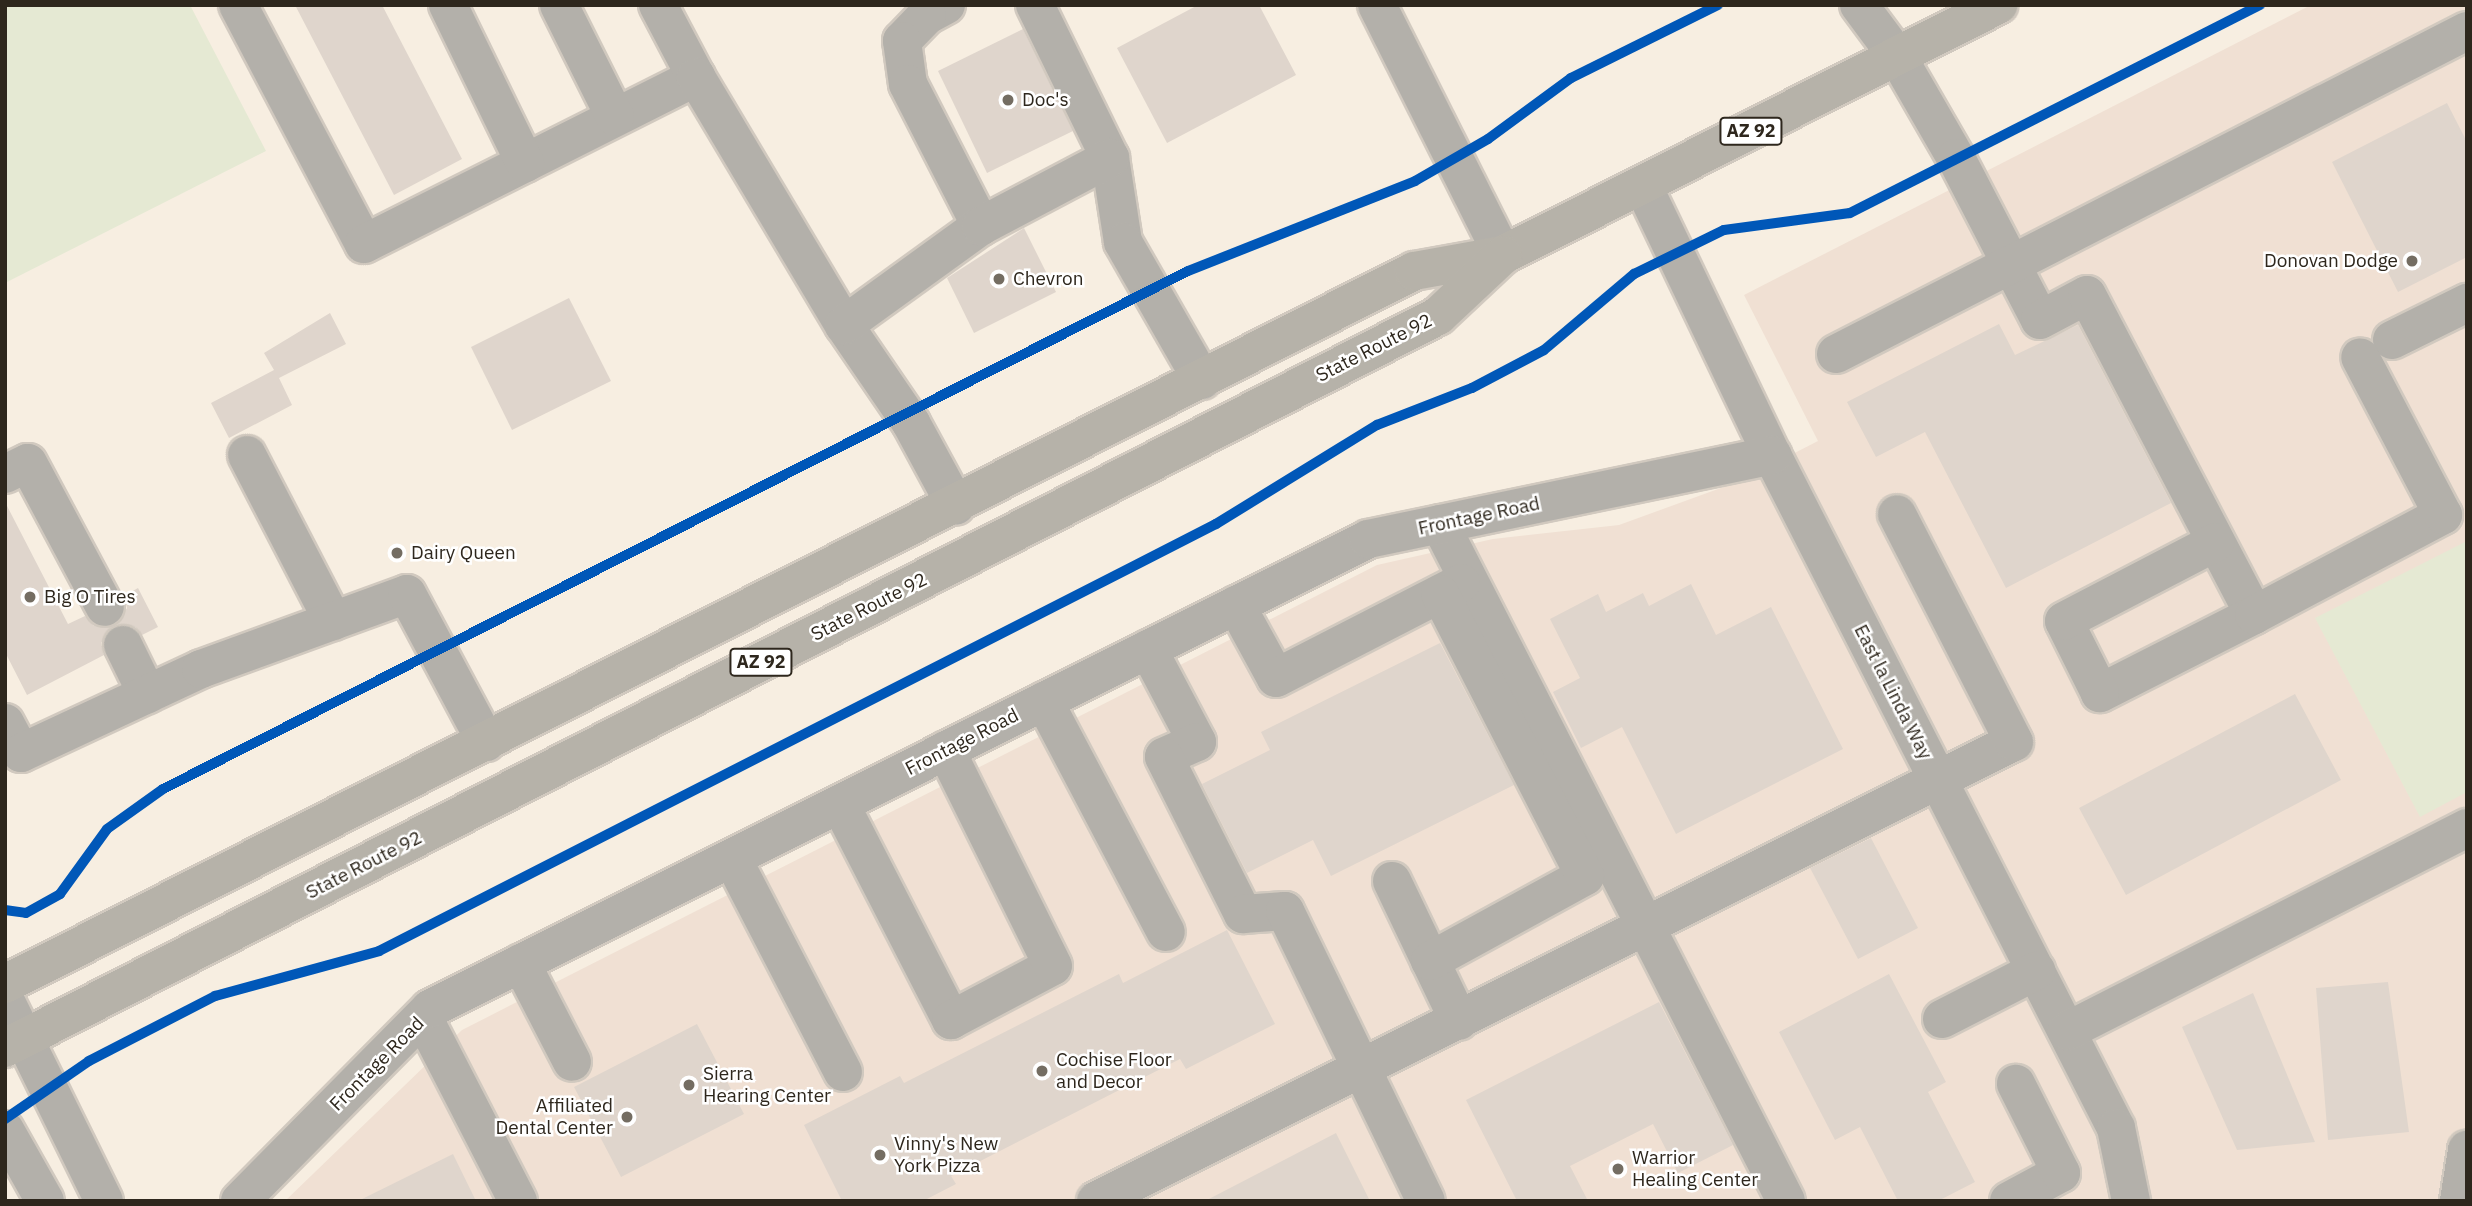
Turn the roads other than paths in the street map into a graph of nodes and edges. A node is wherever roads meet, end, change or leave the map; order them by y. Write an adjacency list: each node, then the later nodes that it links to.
1 (239, 5): 15 (street)
2 (448, 5): 15 (street)
3 (559, 5): 13 (street)
4 (658, 5): 12 (street)
5 (946, 5): 17 (street)
6 (1035, 5): 14 (street)
7 (1377, 5): 18 (street)
8 (1858, 5): 11 (street)
9 (1998, 5): 11 (main road, AZ 92 / AZ 92)
10 (2467, 31): 19 (street)
11 (1897, 57): 16 (main road, AZ 92 / AZ 92); 19 (street)
12 (696, 77): 13 (street); 21 (street)
13 (615, 117): 15 (street)
14 (1110, 158): 17 (street); 23 (street)
15 (525, 163)
16 (1643, 186): 18 (main road, AZ 92 / AZ 92); 25 (street, East la Linda Way)
17 (981, 226): 21 (street)
18 (1503, 255): 23 (main road, AZ 92); 31 (main road, State Route 92 / AZ 92)
19 (2008, 264): 22 (street); 30 (street)
20 (2467, 303): 35 (street)
21 (844, 325): 27 (street)
22 (1836, 354)
23 (1202, 380): 27 (main road, AZ 92)
24 (247, 454): 36 (street)
25 (1772, 455): 29 (street, Frontage Road); 44 (street, East la Linda Way)
26 (5, 474): 34 (street)
27 (956, 506): 31 (main road); 42 (main road, AZ 92)
28 (1897, 514): 44 (street)
29 (1440, 524): 32 (street); 33 (street, Frontage Road)
30 (2216, 542): 35 (street); 35 (street)
31 (980, 550): 60 (main road, State Route 92 / AZ 92)
32 (1454, 587): 33 (street); 49 (street); 51 (street)
33 (1236, 605): 38 (street, Frontage Road)
34 (105, 607)
35 (2254, 615)
36 (333, 621): 39 (street); 42 (street)
37 (123, 645): 39 (street)
38 (1147, 649): 40 (street, Frontage Road); 62 (street)
39 (147, 694): 41 (street)
40 (1044, 701): 43 (street, Frontage Road); 50 (street)
41 (5, 723)
42 (486, 742): 54 (main road, AZ 92)
43 (946, 750): 45 (street, Frontage Road); 45 (street)
44 (1938, 780): 49 (street); 53 (street, East la Linda Way)
45 (840, 804): 47 (street, Frontage Road)
46 (2467, 828): 59 (street)
47 (732, 858): 52 (street, Frontage Road); 63 (street)
48 (1392, 881): 51 (street)
49 (1647, 928): 58 (street); 73 (street)
50 (1166, 932)
51 (1430, 961): 58 (street)
52 (521, 963): 56 (street, Frontage Road); 61 (street)
53 (2036, 971): 57 (street); 59 (street, East la Linda Way)
54 (5, 984)
55 (5, 1000): 60 (street)
56 (424, 1019): 69 (street, Frontage Road); 70 (street)
57 (1942, 1019)
58 (1459, 1021): 62 (street)
59 (2067, 1031): 75 (street, East la Linda Way)
60 (15, 1043): 68 (street)
61 (572, 1062)
62 (1359, 1070): 71 (street); 72 (street)
63 (843, 1072)
64 (2015, 1084): 74 (street)
65 (5, 1130): 67 (street)
66 (2467, 1150): 76 (street)
67 (45, 1201)
68 (104, 1201)
69 (240, 1201)
70 (518, 1201)
71 (1096, 1201)
72 (1426, 1201)
73 (1786, 1201)
74 (2009, 1201)
75 (2131, 1201)
76 (2459, 1201)

